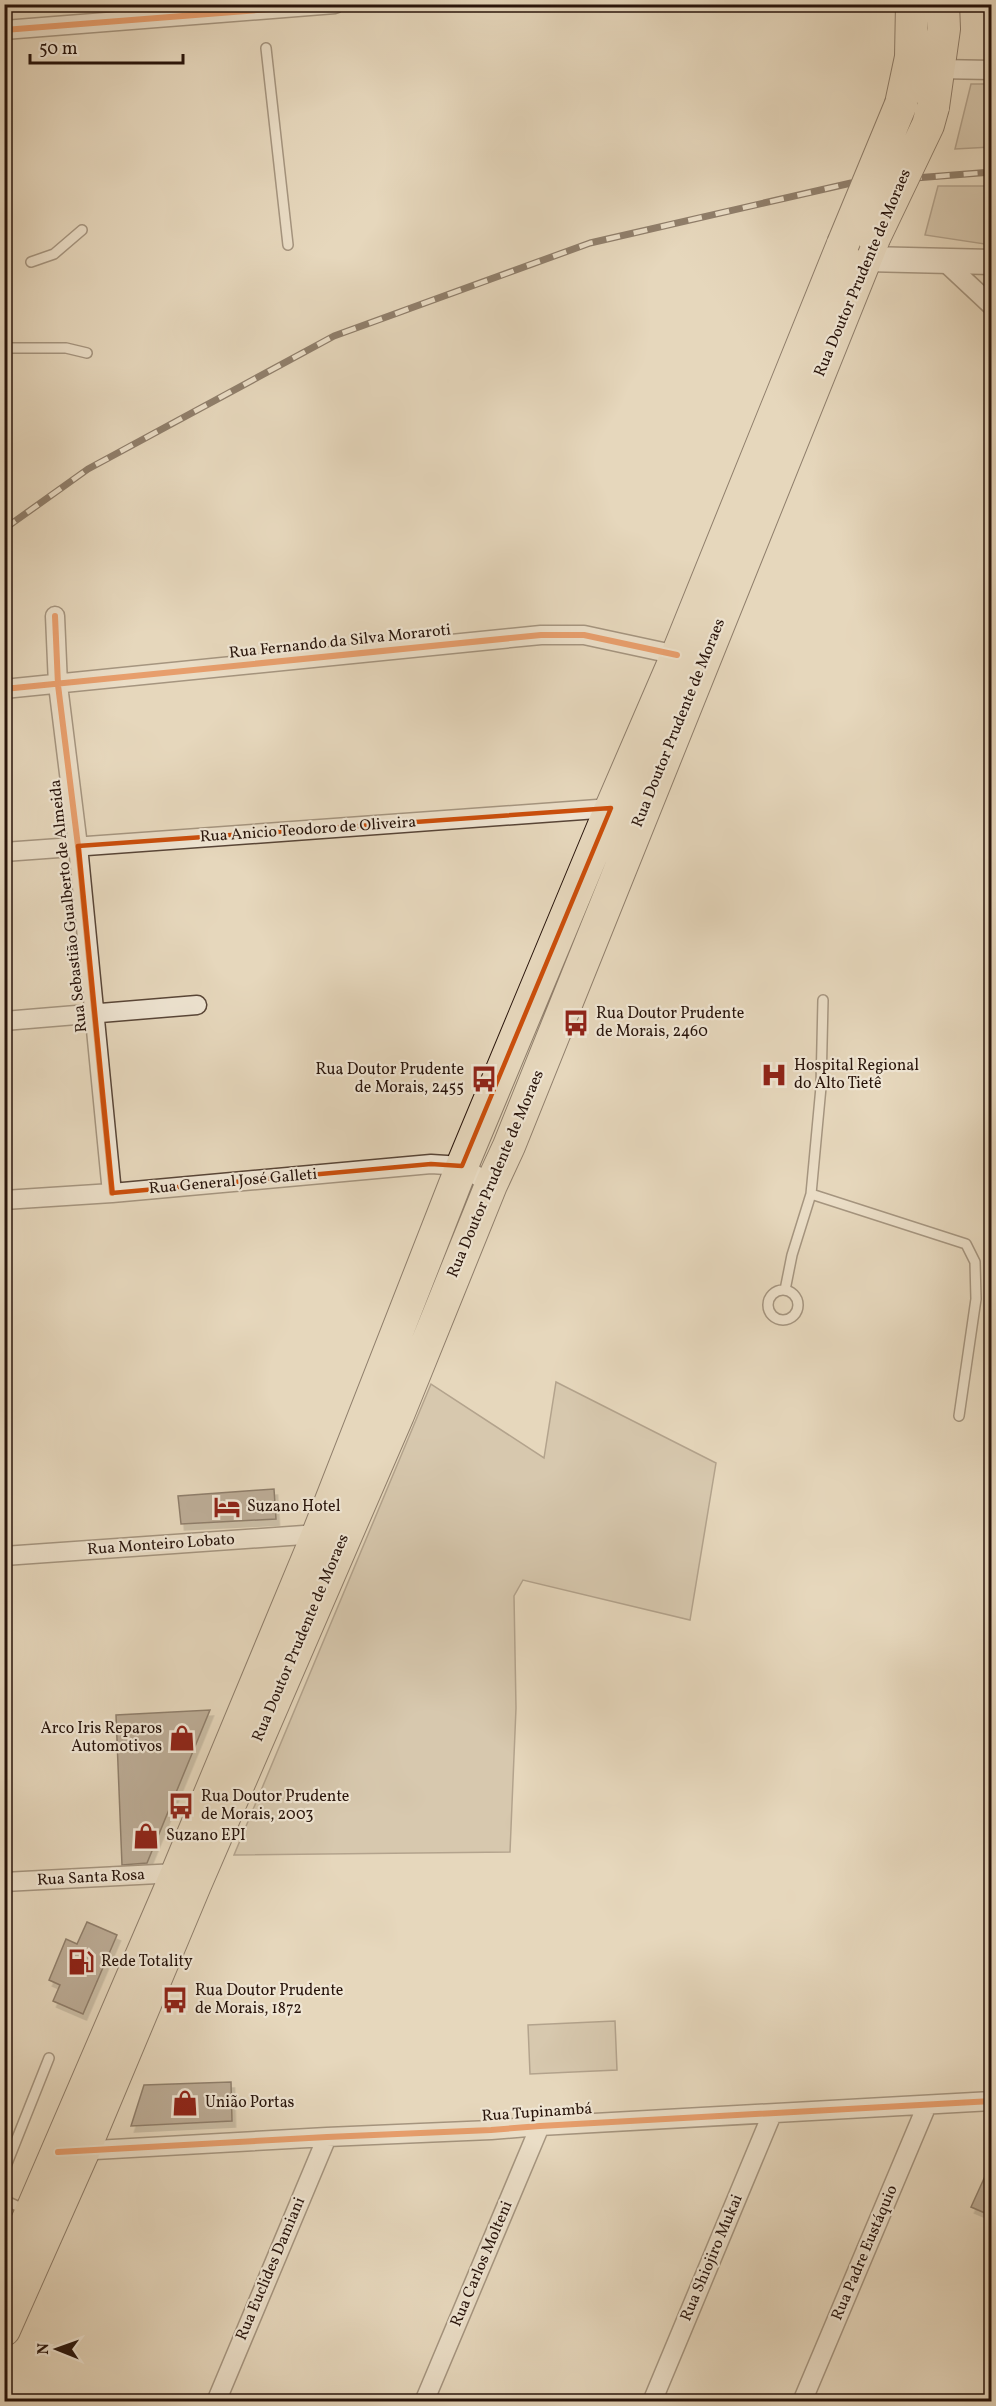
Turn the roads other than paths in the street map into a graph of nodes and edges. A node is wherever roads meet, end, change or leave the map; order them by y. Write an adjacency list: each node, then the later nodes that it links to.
1 (901, 4): 8 (street, Rua Doutor Prudente de Moraes)
2 (912, 4): 8 (highway, Rua Doutor Prudente de Moraes)
3 (943, 4): 8 (highway, Rua Doutor Prudente de Moraes)
4 (332, 5): 5 (street)
5 (165, 11): 6 (street)
6 (4, 30)
7 (267, 48): 11 (lane)
8 (925, 63): 9 (street); 12 (highway, Rua Doutor Prudente de Moraes, bridge); 12 (highway, Rua Doutor Prudente de Moraes, bridge)
9 (992, 70)
10 (82, 230): 13 (lane)
11 (288, 245)
12 (861, 247): 15 (street); 20 (highway, Rua Doutor Prudente de Moraes); 31 (highway, Rua Doutor Prudente de Moraes)
13 (31, 262)
14 (992, 262): 15 (street)
15 (946, 263): 16 (street)
16 (992, 306)
17 (4, 348): 18 (lane)
18 (87, 353)
19 (54, 616): 21 (street, Rua Sebastião Gualberto de Almeida)
20 (677, 655): 21 (street, Rua Fernando da Silva Moraroti); 23 (highway, Rua Doutor Prudente de Moraes)
21 (58, 685): 22 (street, Rua Fernando da Silva Moraroti); 24 (street, Rua Sebastião Gualberto de Almeida)
22 (4, 690)
23 (611, 808): 24 (street, Rua Anicio Teodoro de Oliveira); 30 (highway, Rua Doutor Prudente de Moraes)
24 (78, 846): 25 (street, Rua Anicio Teodoro de Oliveira); 28 (street, Rua Sebastião Gualberto de Almeida)
25 (4, 852)
26 (823, 1000): 33 (lane)
27 (198, 1005): 28 (street)
28 (95, 1012): 29 (street); 32 (street, Rua Sebastião Gualberto de Almeida)
29 (4, 1021)
30 (462, 1166): 31 (street); 32 (street, Rua General José Galleti); 37 (highway, Rua Doutor Prudente de Moraes)
31 (490, 1185): 47 (highway, Rua Doutor Prudente de Moraes)
32 (112, 1193): 34 (street, Rua General José Galleti)
33 (811, 1194): 35 (lane); 36 (lane)
34 (4, 1200)
35 (785, 1290)
36 (960, 1416)
37 (318, 1534): 38 (street, Rua Monteiro Lobato); 39 (highway, Rua Doutor Prudente de Moraes)
38 (4, 1556)
39 (177, 1873): 40 (street, Rua Santa Rosa); 47 (highway, Rua Doutor Prudente de Moraes)
40 (4, 1882)
41 (49, 2058): 48 (lane)
42 (992, 2101): 43 (street, Rua Tupinambá)
43 (927, 2105): 44 (street, Rua Tupinambá); 55 (street, Rua Padre Eustáquio)
44 (772, 2114): 45 (street, Rua Tupinambá); 54 (street, Rua Shiojiro Mukai)
45 (540, 2126): 46 (street, Rua Tupinambá); 53 (street, Rua Carlos Molteni)
46 (327, 2137): 47 (street, Rua Tupinambá); 52 (street, Rua Euclides Damiani)
47 (71, 2151): 49 (highway, Rua Doutor Prudente de Moraes); 51 (highway, Rua Doutor Prudente de Moraes)
48 (4, 2171)
49 (18, 2206): 50 (highway, Rua Doutor Prudente de Moraes); 51 (highway)
50 (4, 2275)
51 (6, 2326)
52 (216, 2402)
53 (424, 2402)
54 (652, 2402)
55 (802, 2402)

